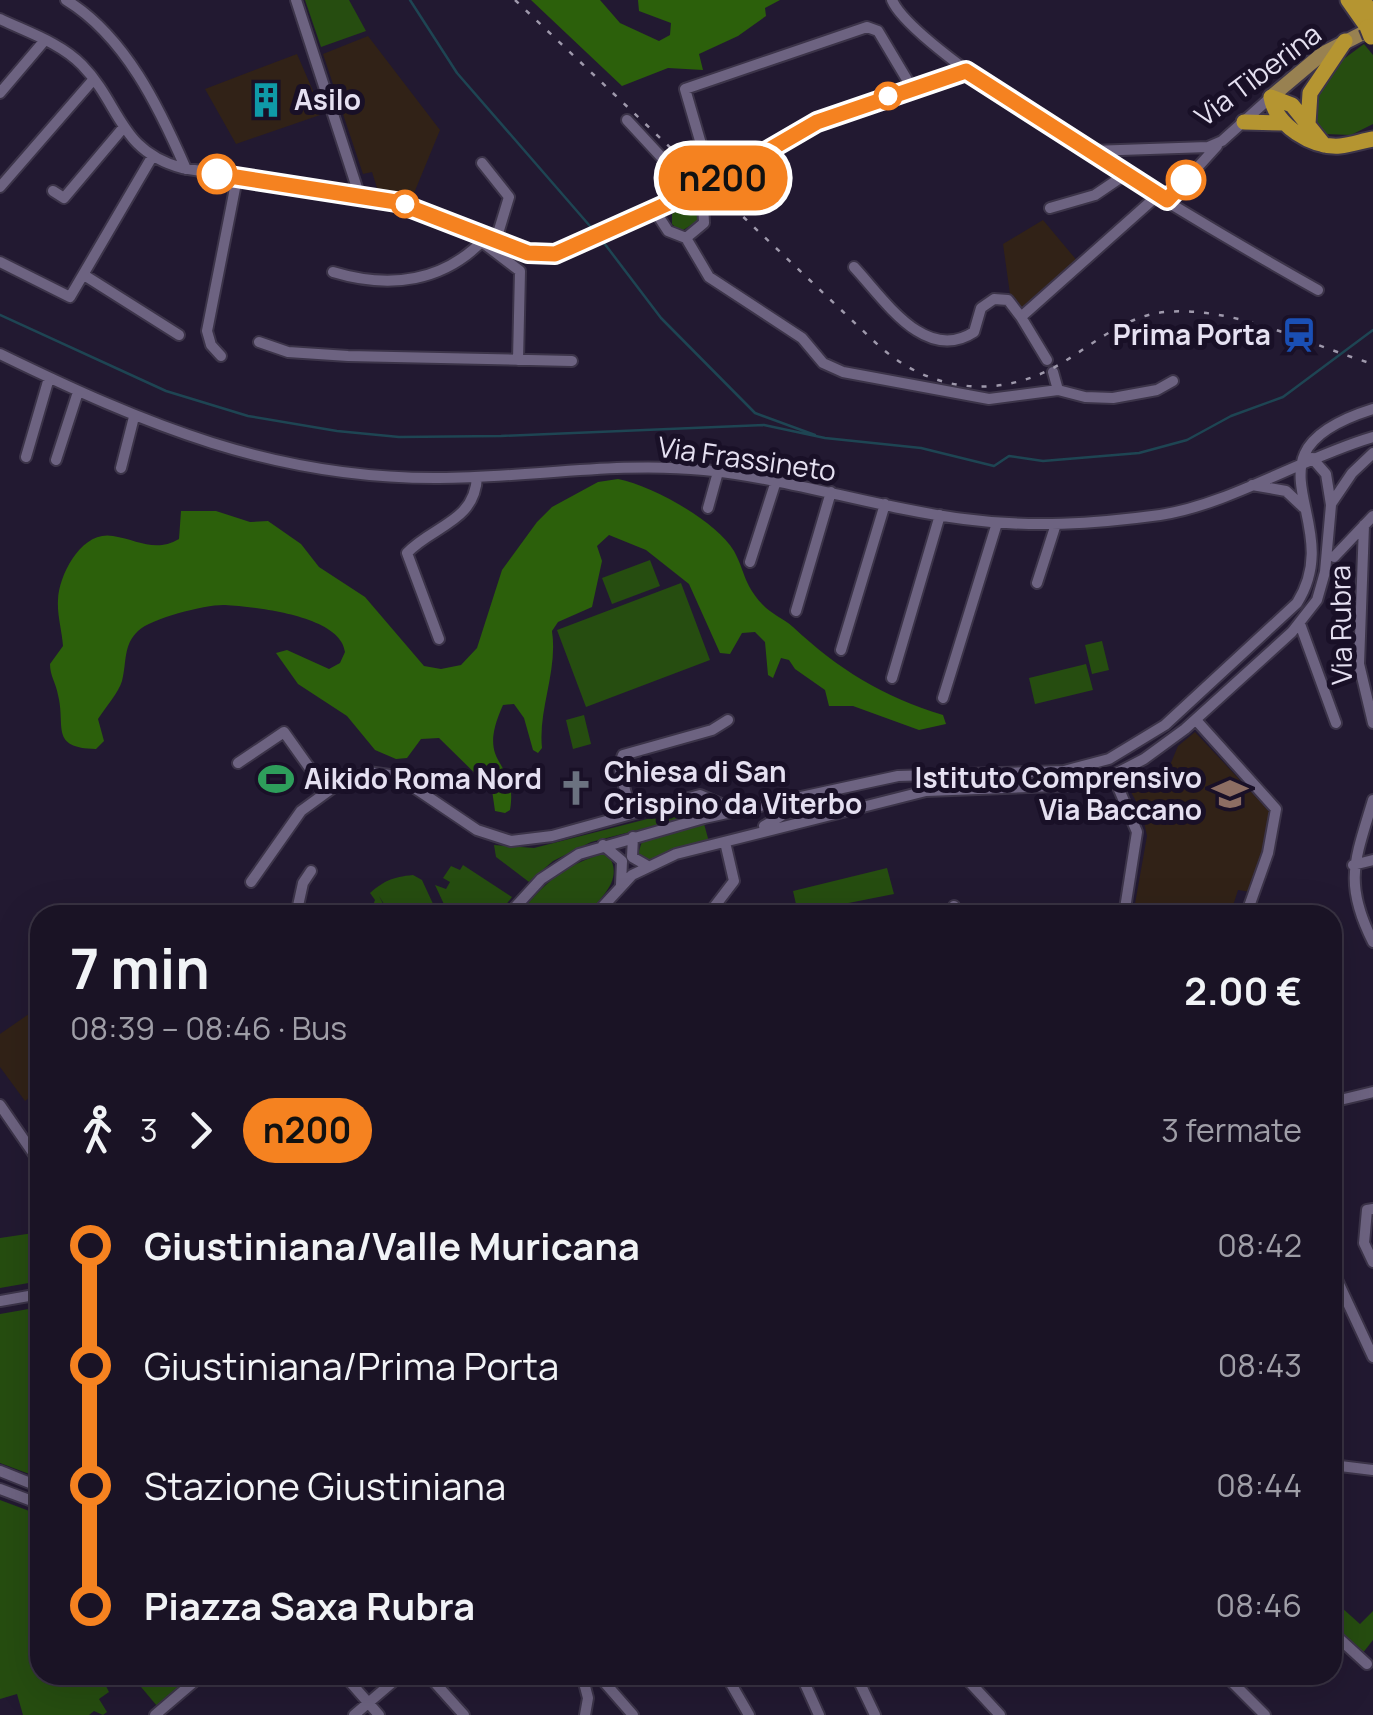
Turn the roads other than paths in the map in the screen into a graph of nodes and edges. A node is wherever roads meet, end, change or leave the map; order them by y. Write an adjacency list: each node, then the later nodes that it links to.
1 (66, 0): 29 (street)
2 (296, 0): 35 (street)
3 (892, 0): 10 (street)
4 (1363, 0): 7 (highway)
5 (1349, 1): 7 (highway)
6 (0, 19): 8 (street)
7 (1372, 31): 9 (main road, Via Tiberina)
8 (46, 40): 11 (street); 13 (street)
9 (1345, 41): 14 (main road, Via Tiberina); 19 (highway)
10 (966, 71): 12 (street); 25 (street)
11 (94, 80): 18 (street); 33 (street)
12 (912, 88): 28 (street); 38 (street, bridge)
13 (0, 94)
14 (1271, 97): 16 (street, Via Tiberina); 17 (highway); 19 (highway)
15 (627, 120): 39 (street)
16 (1244, 122): 17 (highway); 21 (street, Via Tiberina)
17 (1284, 123): 22 (highway)
18 (123, 128): 26 (street); 34 (street)
19 (1309, 128): 22 (highway)
20 (1369, 138): 22 (highway)
21 (1222, 141): 23 (street, Via Tiberina); 31 (street)
22 (1324, 145)
23 (1174, 149): 24 (street); 31 (street)
24 (1142, 150): 25 (street); 30 (street)
25 (1090, 151): 30 (street)
26 (152, 157): 29 (street); 44 (street)
27 (482, 164): 40 (street)
28 (718, 166)
29 (186, 169): 32 (street)
30 (1126, 174): 36 (street); 37 (street)
31 (1190, 175): 36 (street)
32 (238, 178): 35 (street); 50 (street)
33 (0, 187)
34 (53, 191)
35 (360, 194): 40 (street)
36 (1162, 198): 45 (street); 46 (street)
37 (1050, 208)
38 (655, 211): 39 (street); 40 (street)
39 (686, 238): 57 (street)
40 (488, 239): 43 (street); 51 (street)
41 (0, 262): 44 (street)
42 (854, 267): 46 (street)
43 (333, 272)
44 (84, 276): 47 (street)
45 (1318, 290)
46 (1020, 317): 52 (street)
47 (179, 335)
48 (259, 342): 51 (street)
49 (0, 354): 55 (street, Via Frassineto)
50 (221, 356)
51 (518, 360): 53 (street)
52 (1047, 360)
53 (572, 361)
54 (1053, 372): 57 (street)
55 (49, 378): 58 (street, Via Frassineto); 65 (street)
56 (1174, 381): 57 (street)
57 (1058, 390)
58 (78, 392): 60 (street, Via Frassineto); 67 (street)
59 (1373, 409): 61 (street)
60 (134, 417): 69 (street); 71 (street, Via Frassineto)
61 (1348, 418): 63 (street); 68 (street)
62 (1373, 437): 63 (street, Via Frassineto)
63 (1358, 442): 66 (street, Via Frassineto)
64 (1373, 454): 76 (street)
65 (26, 457)
66 (1312, 458): 68 (street, Via Frassineto); 76 (street)
67 (56, 460)
68 (1299, 463): 73 (street, Via Frassineto); 78 (street)
69 (122, 468)
70 (718, 472): 71 (street, Via Frassineto); 72 (street, Via Frassineto); 77 (street)
71 (477, 478): 88 (street)
72 (776, 480): 74 (street, Via Frassineto); 84 (street)
73 (1246, 485): 78 (street); 82 (street, Via Frassineto)
74 (831, 492): 75 (street, Via Frassineto); 86 (street)
75 (885, 504): 79 (street, Via Frassineto); 89 (street)
76 (1331, 505): 78 (street); 87 (street)
77 (708, 508)
78 (1307, 511): 102 (street)
79 (940, 516): 81 (street, Via Frassineto); 90 (street)
80 (1369, 521): 83 (street); 92 (street, Via Rubra)
81 (996, 523): 82 (street, Via Frassineto); 91 (street)
82 (1056, 524): 85 (street)
83 (1334, 557)
84 (750, 562)
85 (1036, 584)
86 (796, 611)
87 (1300, 624): 94 (street); 95 (street)
88 (439, 639)
89 (841, 650)
90 (892, 678)
91 (944, 698)
92 (1370, 703): 96 (street, Via Rubra)
93 (728, 720): 104 (street)
94 (1196, 720): 98 (street); 121 (street)
95 (1336, 723)
96 (1373, 723)
97 (238, 763): 99 (street)
98 (1113, 775): 107 (street); 120 (street)
99 (326, 791): 104 (street); 114 (street)
100 (686, 800): 103 (street); 104 (street); 105 (street)
101 (1373, 800): 112 (street)
102 (772, 802): 103 (street); 107 (street)
103 (735, 810): 105 (street)
104 (631, 814)
105 (704, 818): 106 (street)
106 (633, 836): 109 (street); 111 (street)
107 (746, 836): 108 (street)
108 (725, 842): 111 (street); 119 (street)
109 (603, 844): 115 (street); 117 (street)
110 (1373, 860): 112 (street)
111 (647, 865): 115 (street)
112 (1353, 866): 122 (street)
113 (311, 871): 116 (street)
114 (251, 882)
115 (620, 886): 118 (street)
116 (298, 905)
117 (518, 905)
118 (604, 905)
119 (716, 905)
120 (1126, 905)
121 (1250, 905)
122 (1373, 942)
123 (1373, 1092): 124 (street)
124 (1342, 1100)
125 (0, 1105): 126 (street)
126 (30, 1140)
127 (1373, 1208): 128 (street)
128 (1373, 1262)
129 (1342, 1290): 132 (street)
130 (30, 1296): 131 (street)
131 (0, 1301)
132 (1373, 1358)
133 (1342, 1466): 134 (street)
134 (1373, 1470)
135 (0, 1471): 136 (street)
136 (30, 1482)
137 (0, 1490): 138 (street)
138 (30, 1500)
139 (1342, 1640): 140 (street)
140 (1371, 1663)
141 (190, 1685): 153 (street)
142 (353, 1685): 152 (street)
143 (389, 1685): 152 (street)
144 (437, 1685): 156 (street)
145 (585, 1685): 157 (street)
146 (606, 1685): 158 (street)
147 (732, 1685): 159 (street)
148 (806, 1685): 160 (street)
149 (860, 1685): 161 (street)
150 (972, 1685): 162 (street)
151 (1235, 1685): 163 (street)
152 (368, 1703): 154 (street); 155 (street)
153 (155, 1715)
154 (354, 1715)
155 (378, 1715)
156 (464, 1715)
157 (585, 1715)
158 (632, 1715)
159 (749, 1715)
160 (819, 1715)
161 (874, 1715)
162 (1000, 1715)
163 (1266, 1715)

